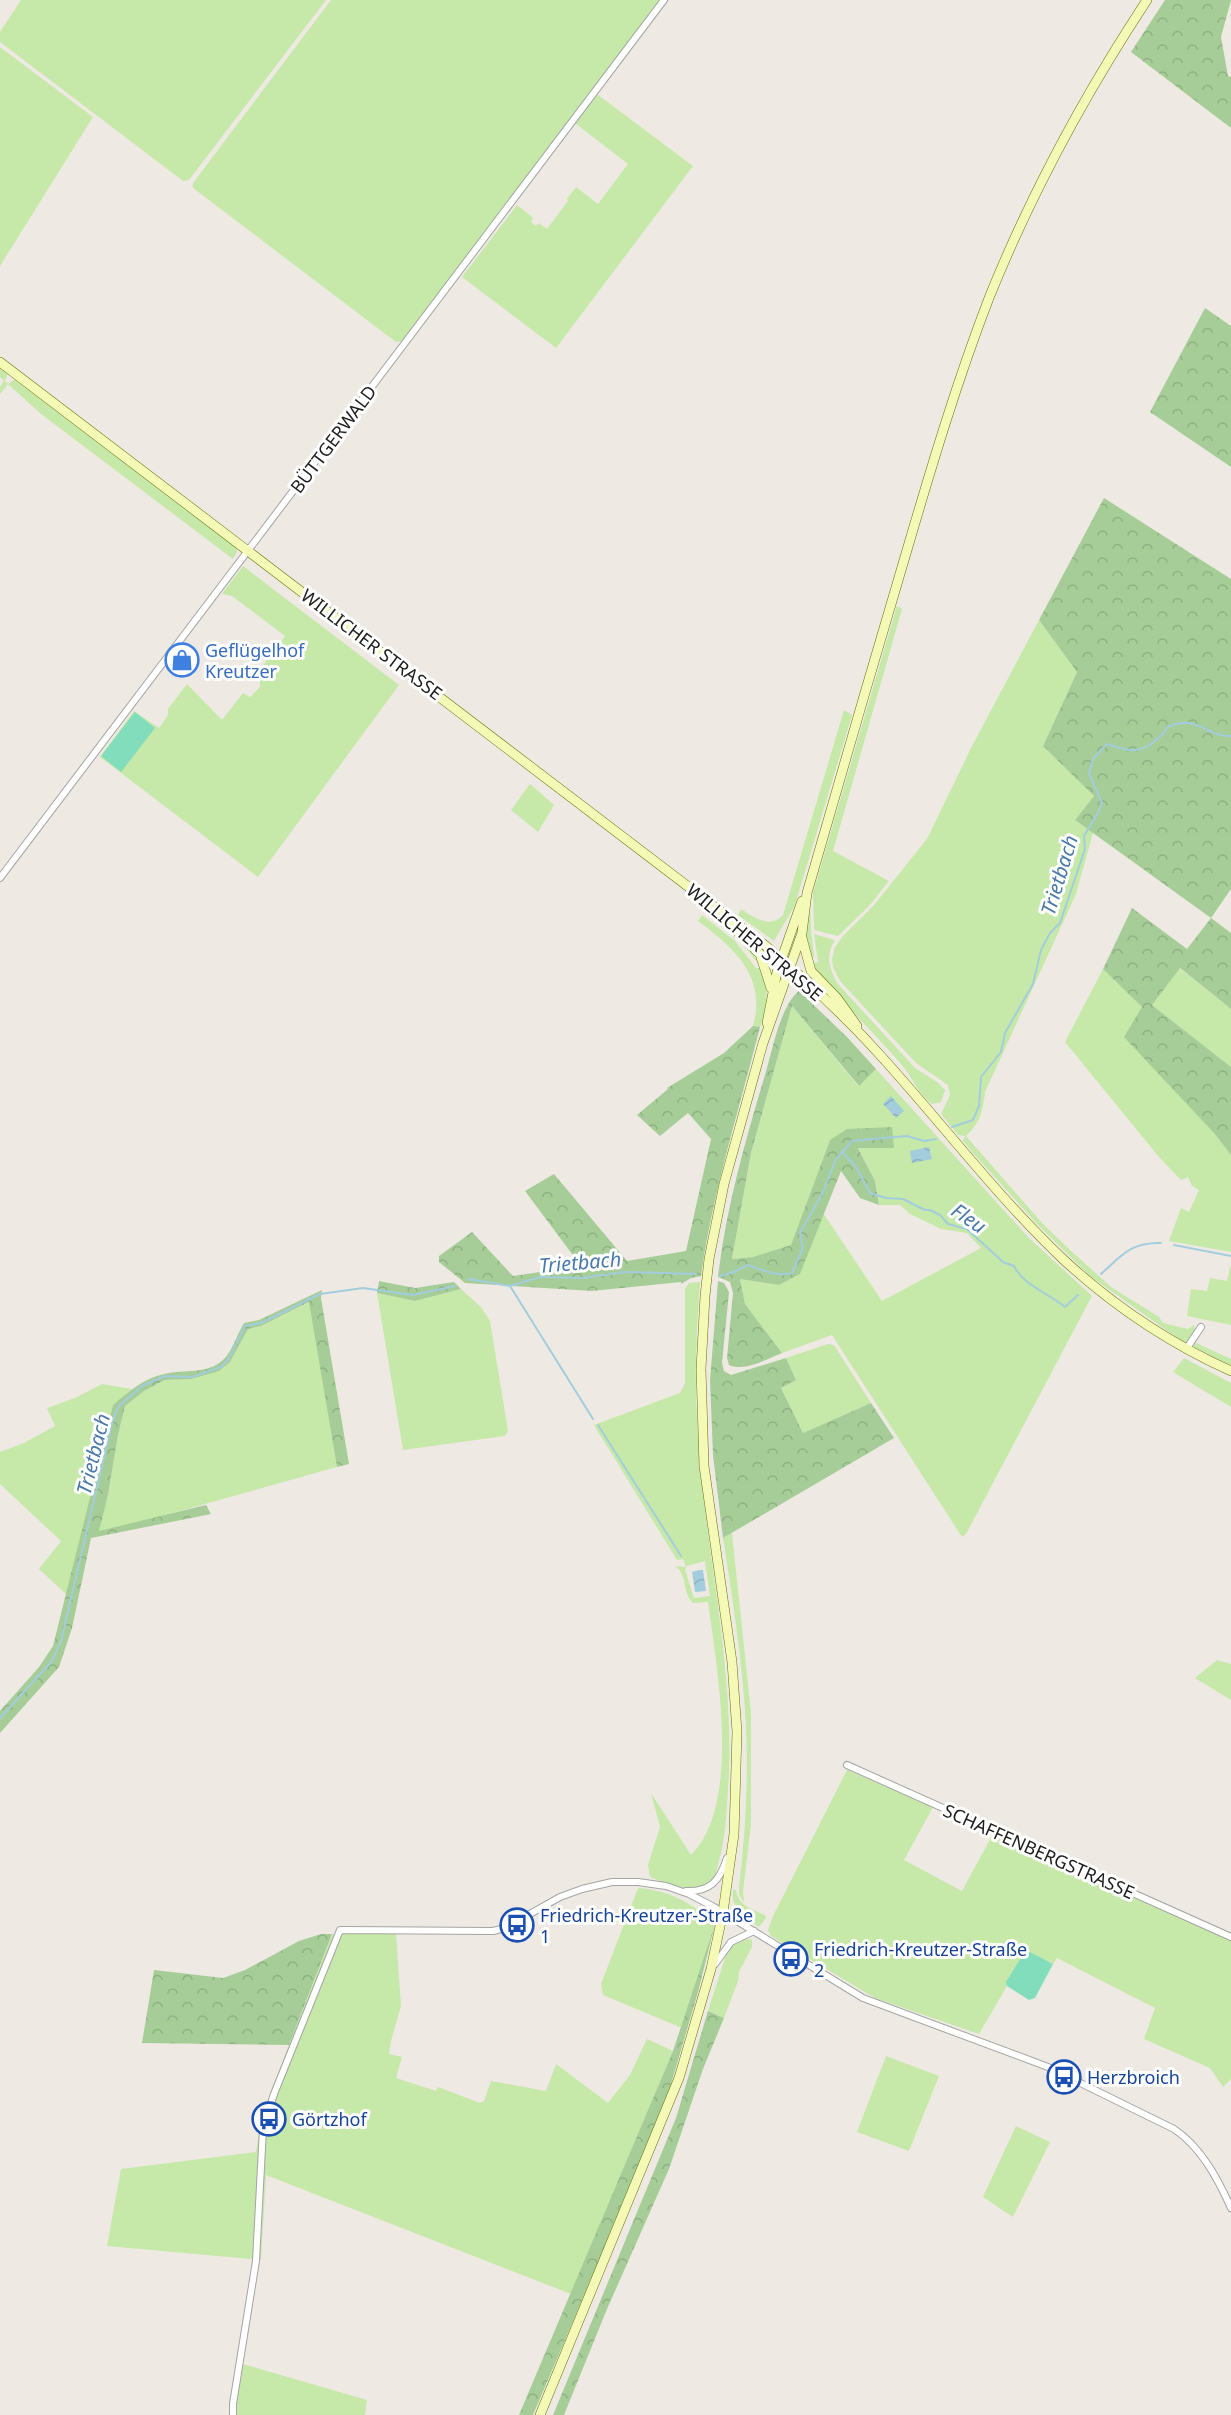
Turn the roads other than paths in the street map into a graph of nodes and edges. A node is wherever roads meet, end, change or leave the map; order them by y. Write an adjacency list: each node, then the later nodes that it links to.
1 (664, 0): 4 (street, BÜTTGERWALD)
2 (1147, 0): 6 (main road)
3 (0, 362): 4 (main road, WILLICHER STRASSE)
4 (246, 550): 5 (street, BÜTTGERWALD); 7 (main road, WILLICHER STRASSE)
5 (0, 878)
6 (807, 893): 8 (main road); 9 (main road)
7 (711, 905): 9 (main road, WILLICHER STRASSE); 11 (main road)
8 (802, 933): 10 (main road); 12 (main road)
9 (782, 959): 10 (main road, WILLICHER STRASSE); 11 (main road)
10 (791, 967): 12 (main road, WILLICHER STRASSE); 13 (main road)
11 (772, 992): 13 (main road)
12 (860, 1034): 15 (main road, WILLICHER STRASSE)
13 (764, 1043): 18 (main road)
14 (1201, 1327): 15 (street)
15 (1187, 1348): 16 (main road, WILLICHER STRASSE)
16 (1231, 1371)
17 (847, 1765): 22 (street, SCHAFFENBERGSTRASSE)
18 (734, 1834): 19 (street); 20 (main road)
19 (680, 1890): 20 (street); 25 (street)
20 (723, 1912): 21 (street); 23 (main road)
21 (754, 1931): 23 (street); 24 (street)
22 (1231, 1937)
23 (711, 1969): 26 (main road)
24 (1231, 2207)
25 (233, 2415)
26 (540, 2415)

